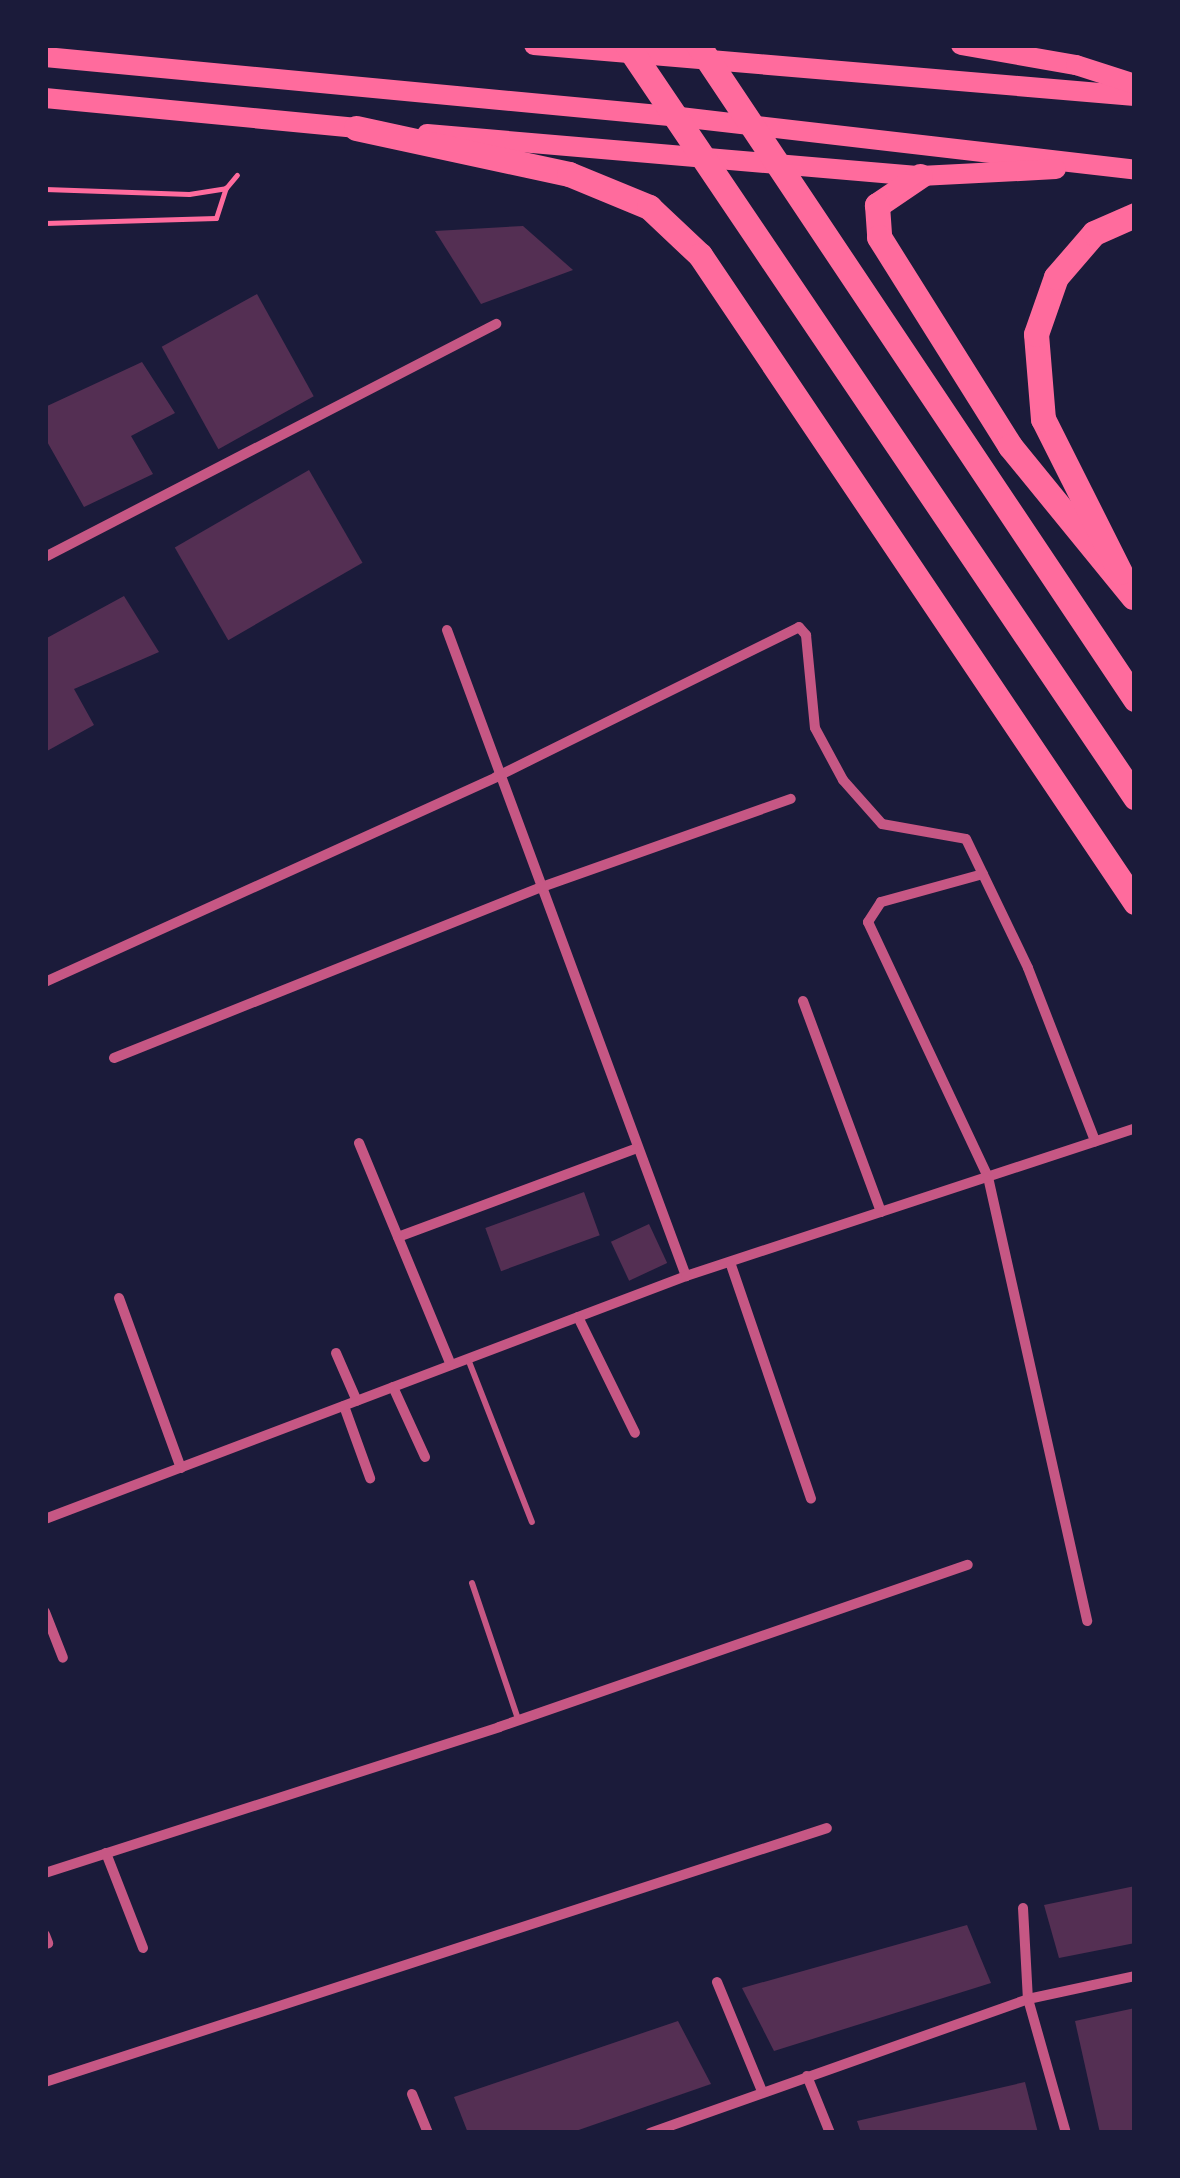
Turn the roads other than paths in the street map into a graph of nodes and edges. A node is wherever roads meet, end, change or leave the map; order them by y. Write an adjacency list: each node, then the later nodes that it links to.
1 (534, 45): 7 (main road)
2 (627, 45): 20 (highway)
3 (698, 45): 18 (highway)
4 (962, 45): 6 (main road)
5 (45, 57): 10 (main road)
6 (1135, 84)
7 (1135, 96)
8 (45, 98): 9 (main road)
9 (356, 128): 12 (main road); 24 (highway)
10 (1088, 165): 11 (main road); 12 (main road)
11 (1135, 170)
12 (920, 176): 16 (highway)
13 (1135, 215): 16 (highway)
14 (496, 324): 15 (street)
15 (45, 556)
16 (1134, 598)
17 (447, 630): 19 (street)
18 (1135, 699)
19 (496, 777): 22 (street); 23 (street); 25 (street)
20 (1135, 797)
21 (791, 799): 23 (street)
22 (982, 874): 29 (street); 32 (street)
23 (539, 888): 27 (street); 31 (street)
24 (1135, 902)
25 (45, 982)
26 (804, 1001): 33 (street)
27 (114, 1058)
28 (1135, 1128): 29 (street)
29 (1096, 1141): 32 (street)
30 (359, 1143): 34 (street)
31 (638, 1148): 34 (street); 36 (street)
32 (988, 1177): 33 (street); 55 (street)
33 (882, 1212): 35 (street)
34 (398, 1237): 41 (street)
35 (730, 1262): 36 (street); 49 (street)
36 (686, 1276): 38 (street)
37 (118, 1298): 47 (street)
38 (578, 1317): 40 (street); 45 (street)
39 (336, 1352): 43 (street)
40 (468, 1359): 41 (street); 51 (lane)
41 (451, 1366): 42 (street)
42 (394, 1387): 43 (street); 46 (street)
43 (357, 1401): 44 (street)
44 (344, 1406): 47 (street); 48 (street)
45 (635, 1433)
46 (425, 1457)
47 (181, 1468): 50 (street)
48 (370, 1478)
49 (811, 1498)
50 (45, 1519)
51 (532, 1522)
52 (968, 1565): 57 (street)
53 (472, 1583): 57 (lane)
54 (45, 1612): 56 (street)
55 (1087, 1621)
56 (63, 1658)
57 (518, 1720): 59 (street)
58 (827, 1828): 67 (street)
59 (106, 1853): 60 (street); 62 (street)
60 (45, 1873)
61 (1022, 1908): 65 (street)
62 (143, 1948)
63 (1135, 1976): 65 (street)
64 (718, 1982): 68 (street)
65 (1028, 2000): 66 (street); 73 (street)
66 (808, 2076): 68 (street); 72 (street)
67 (45, 2082)
68 (762, 2091): 71 (street)
69 (412, 2094): 70 (street)
70 (428, 2133)
71 (650, 2133)
72 (830, 2133)
73 (1066, 2133)

